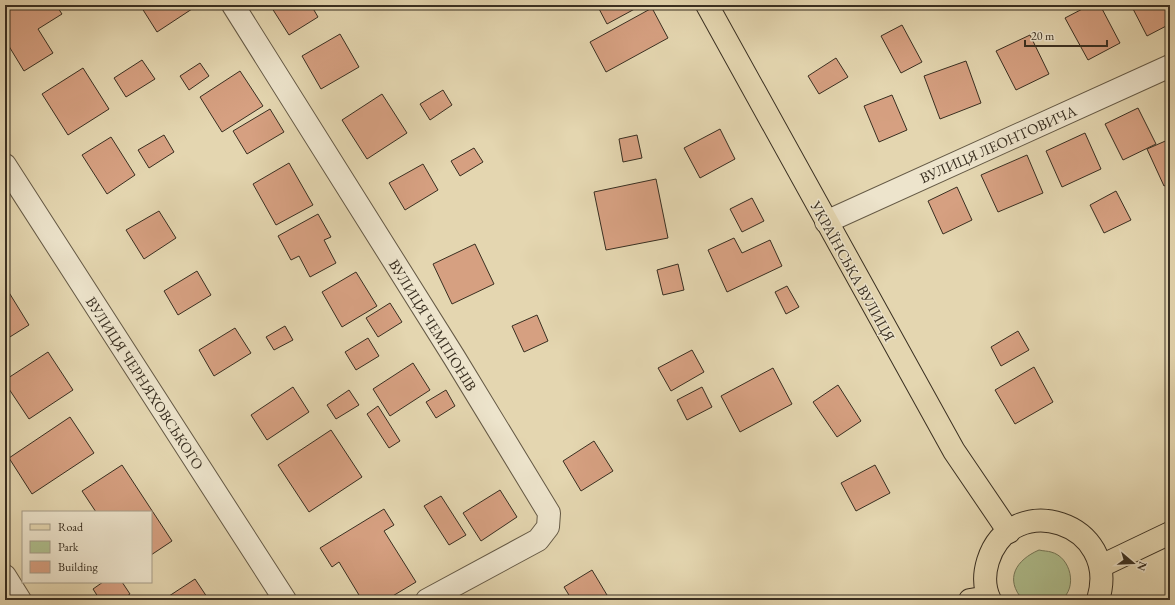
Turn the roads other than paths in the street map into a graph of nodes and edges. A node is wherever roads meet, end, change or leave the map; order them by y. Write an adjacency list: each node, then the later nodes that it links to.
1 (233, 5): 13 (street, ВУЛИЦЯ ЧЕМПІОНІВ)
2 (706, 5): 5 (main road, УКРАЇНСЬКА ВУЛИЦЯ)
3 (1170, 66): 5 (street, ВУЛИЦЯ ЛЕОНТОВИЧА)
4 (5, 165): 12 (street, ВУЛИЦЯ ЧЕРНЯХОВСЬКОГО)
5 (826, 222): 6 (main road, УКРАЇНСЬКА ВУЛИЦЯ)
6 (1009, 532): 8 (main road); 10 (main road)
7 (1170, 533): 8 (main road)
8 (1101, 566): 14 (main road)
9 (5, 576): 11 (street)
10 (982, 599)
11 (20, 600)
12 (285, 600)
13 (427, 600)
14 (1098, 600)

